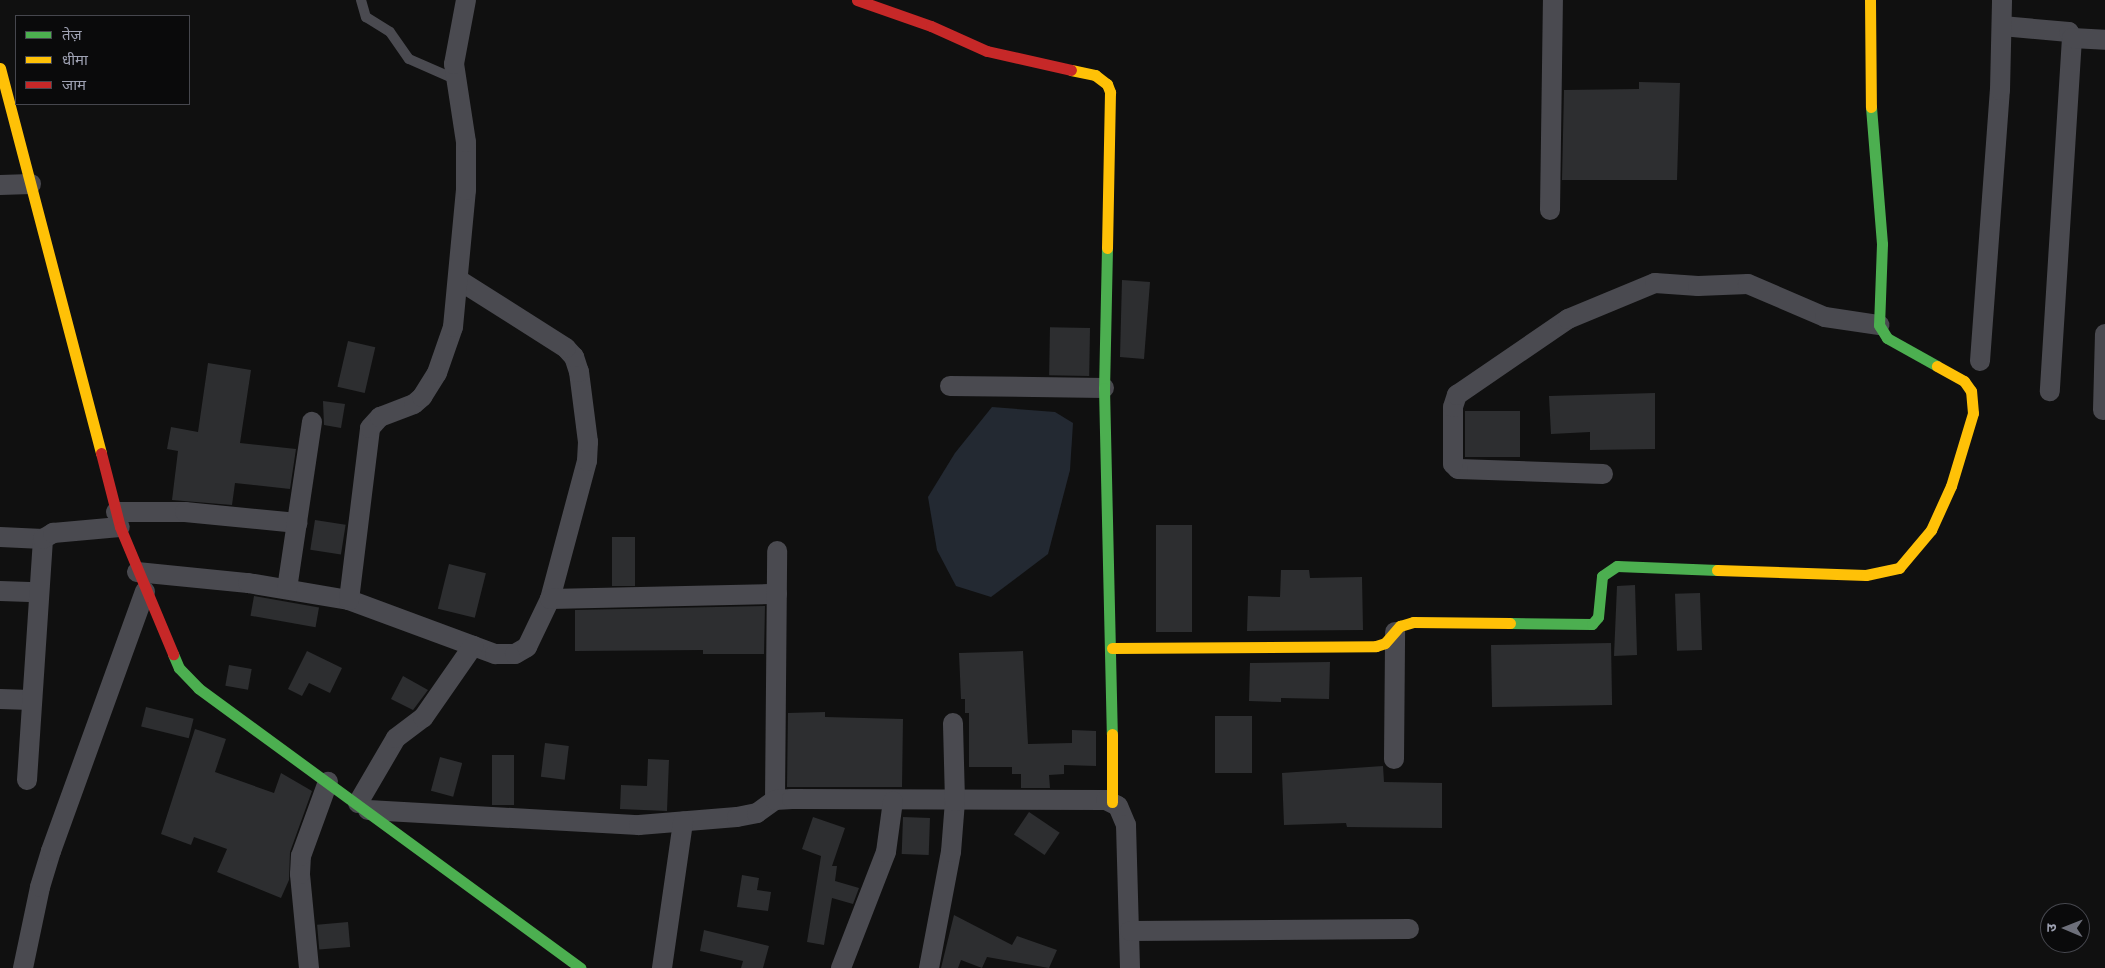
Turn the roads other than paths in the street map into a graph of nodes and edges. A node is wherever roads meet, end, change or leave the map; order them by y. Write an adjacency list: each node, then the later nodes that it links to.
1 (361, 0): 11 (lane)
2 (466, 0): 11 (street)
3 (857, 0): 20 (street)
4 (1553, 0): 14 (street)
5 (1870, 0): 16 (street)
6 (2002, 0): 7 (street)
7 (2002, 26): 8 (street); 18 (street)
8 (2072, 38): 9 (street); 21 (street)
9 (2105, 40)
10 (0, 68): 12 (street)
11 (457, 80): 15 (street)
12 (31, 184): 13 (street); 25 (street)
13 (0, 185)
14 (1550, 210)
15 (459, 280): 36 (street); 37 (street)
16 (1879, 325): 24 (street); 38 (street)
17 (2105, 334): 22 (street)
18 (1980, 361)
19 (950, 386): 20 (street)
20 (1104, 388): 40 (street)
21 (2050, 391)
22 (2103, 410)
23 (312, 422): 26 (street)
24 (1603, 474)
25 (118, 520): 26 (street); 28 (street); 30 (street)
26 (298, 523): 31 (street)
27 (0, 537): 28 (street)
28 (43, 539): 33 (street)
29 (777, 551): 35 (street)
30 (137, 572): 31 (street); 34 (street)
31 (288, 590): 37 (street)
32 (0, 591): 33 (street)
33 (37, 592): 42 (street)
34 (145, 592): 46 (street); 55 (street)
35 (777, 594): 36 (street); 47 (street)
36 (550, 599): 39 (street)
37 (349, 600): 39 (street)
38 (1395, 632): 40 (street); 44 (street)
39 (473, 646): 51 (street)
40 (1112, 648): 50 (street)
41 (0, 699): 42 (street)
42 (32, 700): 45 (street)
43 (953, 723): 48 (street)
44 (1394, 759)
45 (27, 780)
46 (328, 782): 51 (street); 56 (street)
47 (775, 800): 49 (street); 52 (street)
48 (955, 801): 49 (street); 50 (street); 60 (street)
49 (893, 802): 59 (street)
50 (1112, 802): 54 (street)
51 (363, 807): 52 (street); 57 (street)
52 (683, 822): 58 (street)
53 (1409, 929): 54 (street)
54 (1130, 931): 61 (street)
55 (23, 968)
56 (309, 968)
57 (580, 968)
58 (662, 968)
59 (841, 968)
60 (929, 968)
61 (1130, 968)

